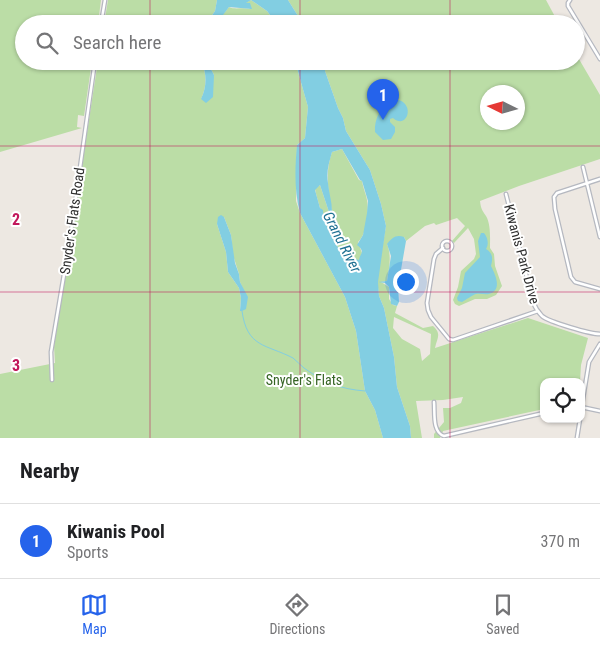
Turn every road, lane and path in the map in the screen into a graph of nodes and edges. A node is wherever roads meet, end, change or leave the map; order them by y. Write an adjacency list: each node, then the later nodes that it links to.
1 (105, 0): 3 (street)
2 (570, 0): 4 (street)
3 (102, 15)
4 (573, 15)
5 (585, 34): 6 (street)
6 (600, 59)
7 (94, 70): 18 (street, Snyder's Flats Road)
8 (584, 167): 10 (street)
9 (600, 178): 10 (street)
10 (587, 183): 12 (street); 14 (street)
11 (506, 194): 15 (street, Kiwanis Park Drive)
12 (600, 236)
13 (443, 248): 13 (street); 15 (street)
14 (600, 289)
15 (538, 311): 16 (street, Kiwanis Park Drive)
16 (600, 336)
17 (600, 343): 19 (street)
18 (52, 380)
19 (585, 385)
20 (434, 402): 23 (street)
21 (585, 409): 22 (street)
22 (600, 411)
23 (540, 414)
24 (579, 423): 25 (street)
25 (577, 438)

